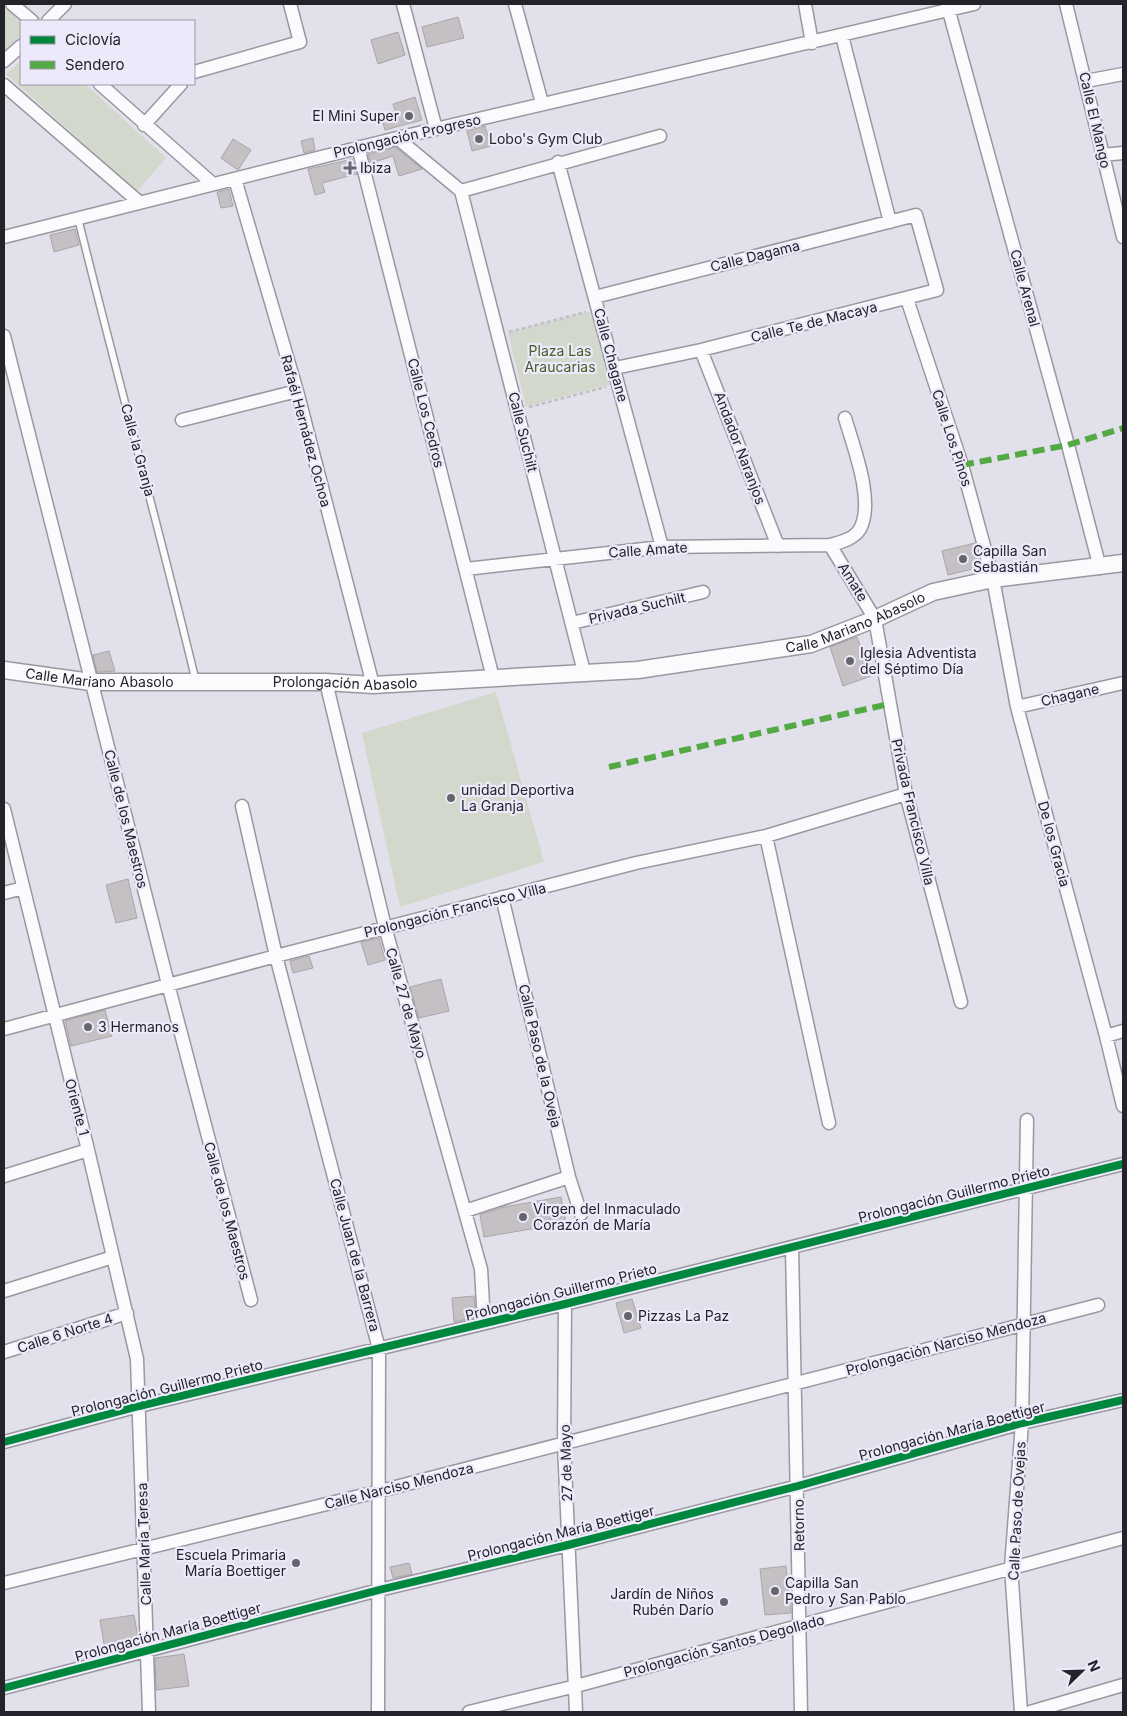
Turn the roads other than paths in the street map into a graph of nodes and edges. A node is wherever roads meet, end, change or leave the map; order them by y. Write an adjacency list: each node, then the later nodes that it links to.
1 (12, 4): 10 (street)
2 (65, 4): 11 (street)
3 (290, 4): 16 (street)
4 (403, 4): 24 (street)
5 (516, 4): 22 (street)
6 (804, 4): 13 (street)
7 (974, 4): 9 (street, Prolongación Progreso)
8 (1066, 4): 18 (street, Calle El Mango)
9 (948, 6): 12 (street, Prolongación Progreso); 53 (street, Calle Arenal)
10 (31, 20)
11 (49, 20)
12 (842, 36): 13 (street, Prolongación Progreso); 37 (street)
13 (812, 43): 22 (street, Prolongación Progreso)
14 (20, 47): 15 (street)
15 (4, 61)
16 (195, 72)
17 (1123, 74): 18 (street)
18 (1086, 81): 29 (street, Calle El Mango)
19 (4, 85): 34 (street)
20 (101, 85): 23 (street)
21 (180, 85): 23 (street)
22 (542, 103): 24 (street, Prolongación Progreso)
23 (144, 125): 32 (street)
24 (436, 129): 26 (street, Prolongación Progreso)
25 (660, 136): 30 (street)
26 (397, 138): 27 (street, Prolongación Progreso); 33 (street)
27 (358, 147): 31 (street, Prolongación Progreso); 54 (street, Calle Los Cedros)
28 (1123, 153): 29 (street)
29 (1102, 155): 39 (street, Calle El Mango)
30 (558, 162): 33 (street); 41 (street, Calle Chagane)
31 (235, 179): 32 (street, Prolongación Progreso); 45 (street, Rafaél Hernádez Ochoa)
32 (213, 184): 34 (street, Prolongación Progreso)
33 (461, 191): 51 (street, Calle Suchilt)
34 (139, 202): 36 (street, Prolongación Progreso)
35 (916, 215): 37 (street, Calle Dagama); 40 (street, Calle Te de Macaya)
36 (78, 218): 38 (street, Prolongación Progreso); 63 (lane, Calle la Granja)
37 (890, 222): 41 (street, Calle Dagama)
38 (4, 237)
39 (1123, 237)
40 (907, 299): 43 (street, Calle Te de Macaya); 55 (street, Calle Los Pinos)
41 (596, 303): 44 (street, Calle Chagane)
42 (4, 336): 62 (street, Calle de los Maestros)
43 (702, 350): 44 (street, Calle Te de Macaya); 49 (street, Andador Naranjos)
44 (615, 368): 50 (street, Calle Chagane)
45 (297, 391): 47 (street); 66 (street, Rafaél Hernádez Ochoa)
46 (845, 418): 48 (street)
47 (182, 420)
48 (830, 545): 49 (street, Calle Amate); 57 (street, Amate)
49 (778, 546): 50 (street, Calle Amate)
50 (662, 547): 51 (street, Calle Amate)
51 (556, 558): 54 (street, Calle Amate); 58 (street, Calle Suchilt)
52 (1123, 563): 53 (street, Calle Mariano Abasolo)
53 (1100, 568): 55 (street, Calle Mariano Abasolo)
54 (466, 569): 61 (street, Calle Los Cedros)
55 (993, 579): 57 (street, Calle Mariano Abasolo); 67 (street, De los Gracia)
56 (702, 592): 58 (street, Privada Suchilt)
57 (875, 619): 60 (street, Calle Mariano Abasolo); 68 (street, Privada Francisco Villa)
58 (572, 623): 60 (street, Calle Suchilt)
59 (4, 670): 62 (street, Calle Mariano Abasolo)
60 (584, 672): 61 (street, Calle Mariano Abasolo)
61 (493, 678): 66 (street, Prolongación Abasolo)
62 (91, 682): 63 (street, Calle Mariano Abasolo); 77 (street, Calle de los Maestros)
63 (196, 682): 64 (street, Prolongación Abasolo)
64 (326, 682): 66 (street, Prolongación Abasolo); 75 (street, Calle 27 de Mayo)
65 (1123, 683): 67 (street, Chagane)
66 (372, 685)
67 (1017, 707): 82 (street, De los Gracia)
68 (906, 794): 71 (street, Prolongación Francisco Villa); 78 (street, Privada Francisco Villa)
69 (242, 806): 76 (street, Calle Juan de la Barrera)
70 (4, 809): 72 (street, Oriente 1)
71 (766, 836): 74 (street, Prolongación Francisco Villa); 85 (street)
72 (23, 888): 73 (street); 79 (street, Oriente 1)
73 (4, 893)
74 (502, 897): 75 (street, Prolongación Francisco Villa); 89 (street, Calle Paso de la Oveja)
75 (385, 927): 76 (street, Prolongación Francisco Villa); 91 (street, Calle 27 de Mayo)
76 (276, 956): 77 (street, Prolongación Francisco Villa); 102 (street, Calle Juan de la Barrera)
77 (168, 984): 79 (street, Prolongación Francisco Villa); 96 (street, Calle de los Maestros)
78 (961, 1002)
79 (53, 1016): 80 (street, Prolongación Francisco Villa); 86 (street, Oriente 1)
80 (4, 1029)
81 (1123, 1031): 82 (street)
82 (1106, 1036): 83 (street, De los Gracia)
83 (1123, 1106)
84 (1027, 1120): 90 (street, Calle Paso de Ovejas)
85 (829, 1122)
86 (88, 1150): 88 (street); 94 (street, Oriente 1)
87 (1123, 1164): 90 (street, Prolongación Guillermo Prieto)
88 (4, 1176)
89 (569, 1177): 91 (street); 92 (street, Calle Paso de la Oveja)
90 (1024, 1189): 93 (street, Prolongación Guillermo Prieto); 101 (street, Calle Paso de Ovejas)
91 (465, 1211): 100 (street, Calle 27 de Mayo)
92 (581, 1214)
93 (792, 1247): 97 (street, Prolongación Guillermo Prieto); 104 (street, Retorno)
94 (112, 1258): 95 (street); 99 (street, Oriente 1)
95 (4, 1291)
96 (251, 1300)
97 (565, 1304): 100 (street, Prolongación Guillermo Prieto); 109 (street, 27 de Mayo)
98 (1098, 1305): 101 (street, Prolongación Narciso Mendoza)
99 (127, 1313): 103 (street, Calle 6 Norte 4); 106 (street, Oriente 1)
100 (484, 1323): 102 (street, Prolongación Guillermo Prieto)
101 (1023, 1323): 104 (street, Prolongación Narciso Mendoza); 107 (street, Calle Paso de Ovejas)
102 (379, 1349): 106 (street, Prolongación Guillermo Prieto); 111 (street, Calle Juan de la Barrera)
103 (4, 1352)
104 (794, 1384): 109 (street, Calle Narciso Mendoza); 110 (street, Retorno)
105 (1123, 1400): 107 (street, Prolongación María Boettiger)
106 (139, 1406): 108 (street, Prolongación Guillermo Prieto); 114 (street, Calle María Teresa)
107 (1022, 1424): 110 (street, Prolongación María Boettiger); 115 (street, Calle Paso de Ovejas)
108 (4, 1442)
109 (564, 1444): 111 (street, Calle Narciso Mendoza); 113 (street, 27 de Mayo)
110 (798, 1486): 113 (street, Prolongación María Boettiger); 118 (street, Retorno)
111 (380, 1491): 114 (street, Calle Narciso Mendoza); 117 (street, Calle Juan de la Barrera)
112 (1123, 1538): 115 (street, Prolongación Santos Degollado)
113 (568, 1546): 117 (street, Prolongación María Boettiger); 121 (street, 27 de Mayo)
114 (144, 1549): 116 (street, Calle Narciso Mendoza); 119 (street, Calle María Teresa)
115 (1011, 1567): 118 (street, Prolongación Santos Degollado); 128 (street, Calle Paso de Ovejas)
116 (4, 1583)
117 (379, 1590): 119 (street, Prolongación María Boettiger); 124 (street, Calle Juan de la Barrera)
118 (800, 1625): 121 (street, Prolongación Santos Degollado); 127 (street, Retorno)
119 (148, 1650): 122 (street, Prolongación María Boettiger); 123 (street, Calle María Teresa)
120 (1123, 1685): 129 (street)
121 (576, 1686): 125 (street, Prolongación Santos Degollado); 126 (street, 27 de Mayo)
122 (4, 1688)
123 (149, 1712)
124 (378, 1712)
125 (469, 1712)
126 (576, 1712)
127 (802, 1712)
128 (1021, 1712)
129 (1030, 1712)

